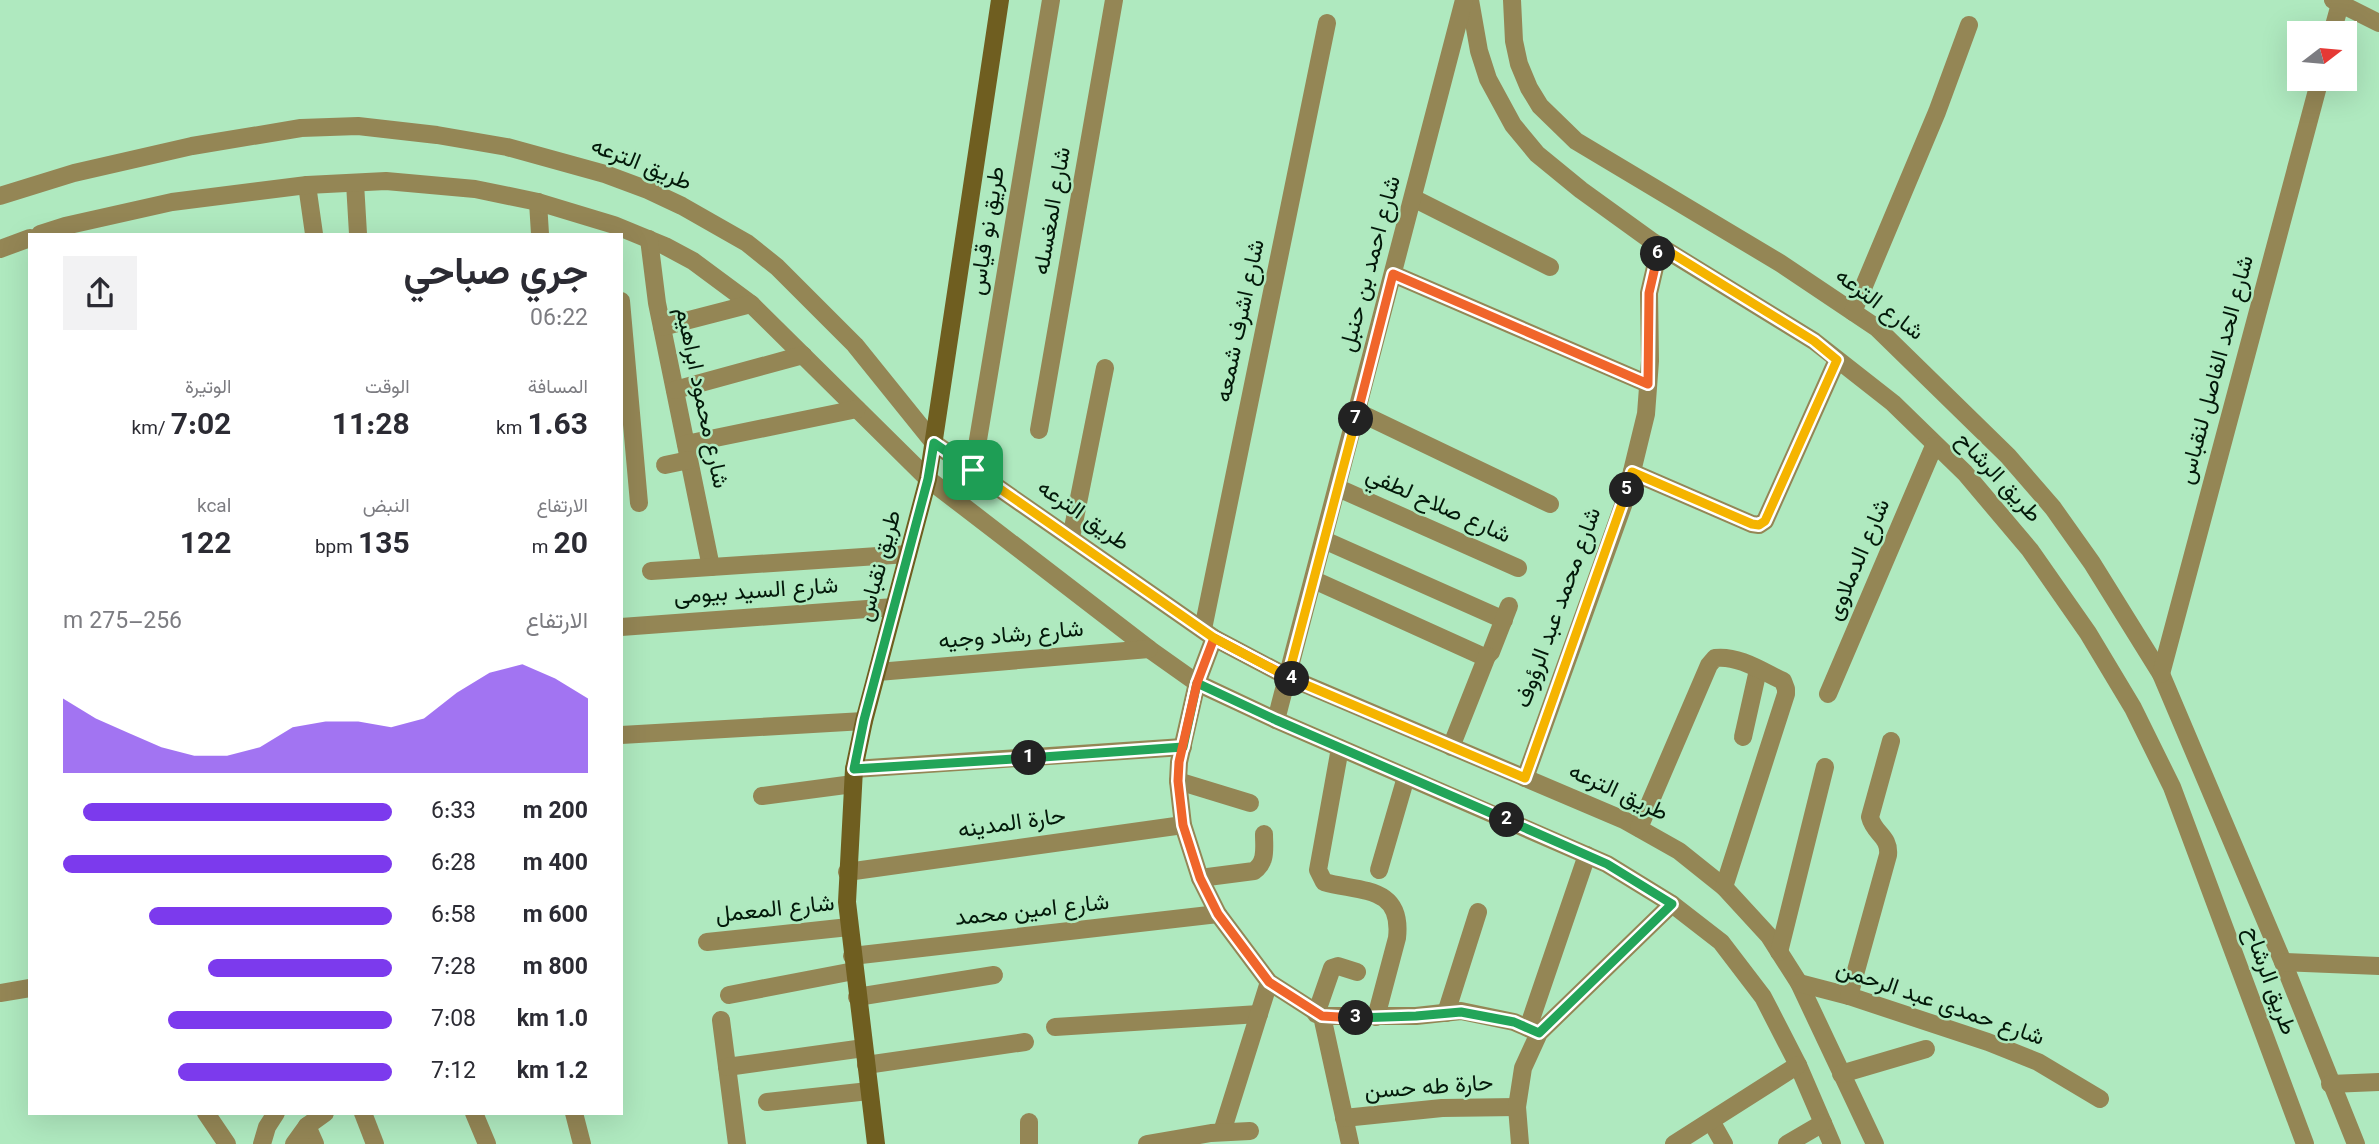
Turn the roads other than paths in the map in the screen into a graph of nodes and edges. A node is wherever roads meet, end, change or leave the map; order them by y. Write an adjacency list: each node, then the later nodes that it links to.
1 (1000, 0): 41 (street, طريق نقباس)
2 (1051, 0): 45 (street, طريق نو قياس)
3 (1114, 0): 40 (street, شارع المغسله)
4 (1464, 0): 16 (street, شارع احمد بن حنبل)
5 (1470, 0): 25 (street, طريق الرشاح)
6 (1512, 0): 30 (street, شارع الترعه)
7 (2336, 2): 8 (street); 10 (street)
8 (2334, 21)
9 (1327, 23): 60 (street, شارع اشرف شمعه)
10 (2379, 23)
11 (1969, 24): 30 (street)
12 (2317, 91): 65 (street, شارع الحد الفاصل لنقباس)
13 (355, 183): 14 (street); 17 (street); 21 (street)
14 (307, 185): 19 (street); 20 (street)
15 (0, 196): 41 (street, طريق الترعه)
16 (1413, 198): 27 (street); 28 (street, شارع احمد بن حنبل)
17 (538, 202): 18 (street); 22 (street)
18 (615, 230): 24 (street)
19 (43, 233)
20 (314, 233)
21 (358, 233)
22 (540, 233)
23 (28, 239): 26 (street)
24 (649, 239): 29 (street); 32 (street, شارع محمود ابراهيم)
25 (1660, 246): 34 (street, طريق الرشاح); 36 (street, شارع محمد عبد الرؤوف)
26 (0, 249)
27 (1550, 267)
28 (1393, 274): 36 (street); 39 (street, شارع احمد بن حنبل)
29 (751, 304): 32 (street); 33 (street)
30 (1853, 312): 65 (street, شارع الترعه)
31 (623, 323): 49 (street)
32 (662, 327): 37 (street, شارع محمود ابراهيم)
33 (803, 355): 37 (street); 38 (street)
34 (1837, 360): 42 (street, طريق الرشاح); 46 (street)
35 (1105, 368): 51 (street)
36 (1648, 384): 46 (street, شارع محمد عبد الرؤوف)
37 (675, 390): 43 (street, شارع محمود ابراهيم)
38 (857, 409): 43 (street); 47 (street)
39 (1358, 412): 48 (street, شارع احمد بن حنبل); 50 (street)
40 (1039, 430)
41 (934, 443): 45 (street, طريق الترعه); 47 (street, طريق نقباس)
42 (1934, 446): 68 (street, شارع الدملاوى); 161 (street, طريق الرشاح)
43 (687, 452): 44 (street); 54 (street, شارع محمود ابراهيم)
44 (665, 464)
45 (973, 470): 51 (street, طريق الترعه)
46 (1632, 472): 81 (street, شارع محمد عبد الرؤوف)
47 (928, 479): 53 (street, طريق نقباس); 61 (street)
48 (1338, 488): 52 (street, شارع احمد بن حنبل); 55 (street, شارع صلاح لطفي)
49 (639, 503)
50 (1550, 504)
51 (1071, 538): 60 (street, طريق الترعه)
52 (1324, 540): 57 (street, شارع احمد بن حنبل); 62 (street)
53 (908, 554): 54 (street); 58 (street, طريق نقباس)
54 (711, 567): 56 (street)
55 (1518, 568)
56 (651, 571)
57 (1314, 580): 62 (street); 66 (street, شارع احمد بن حنبل)
58 (894, 607): 59 (street, شارع السيد بيومى); 63 (street, طريق نقباس)
59 (623, 627)
60 (1208, 633): 66 (street, طريق الترعه); 67 (street, شارع اشرف شمعه)
61 (1149, 649): 63 (street, شارع رشاد وجيه); 67 (street)
62 (1487, 656): 76 (street)
63 (878, 672): 70 (street, طريق نقباس)
64 (1764, 672): 73 (street); 86 (street); 92 (street)
65 (2161, 674): 69 (street, شارع الترعه)
66 (1288, 677): 71 (street, شارع احمد بن حنبل); 76 (street, طريق الترعه)
67 (1197, 683): 71 (street); 75 (street, شارع اشرف شمعه)
68 (1828, 694)
69 (2178, 712): 99 (street, طريق الرشاح)
70 (864, 720): 72 (street); 80 (street, طريق نقباس)
71 (1276, 720): 77 (street)
72 (623, 735)
73 (1743, 737)
74 (1891, 741): 109 (street)
75 (1183, 747): 80 (street); 82 (street, شارع اشرف شمعه)
76 (1451, 747): 81 (street, طريق الترعه)
77 (1340, 748): 79 (street); 114 (street)
78 (1825, 767): 98 (street)
79 (1406, 776): 88 (street); 89 (street)
80 (854, 777): 83 (street); 90 (street, طريق نقباس)
81 (1525, 778): 86 (street, طريق الترعه)
82 (1178, 781): 84 (street); 85 (street, شارع اشرف شمعه)
83 (762, 796)
84 (1250, 803)
85 (1183, 825): 90 (street, حارة المدينه); 91 (street, شارع اشرف شمعه)
86 (1639, 828): 92 (street, طريق الترعه)
87 (1264, 834): 91 (street)
88 (1587, 855): 93 (street); 117 (street)
89 (1379, 870)
90 (847, 872): 96 (street, طريق نقباس)
91 (1200, 878): 95 (street, شارع اشرف شمعه)
92 (1724, 887): 98 (street, طريق الترعه)
93 (1672, 904): 117 (street); 121 (street)
94 (1478, 912): 111 (street)
95 (1218, 914): 100 (street, شارع امين محمد); 104 (street, شارع اشرف شمعه)
96 (849, 927): 97 (street, شارع المعمل); 100 (street, طريق نقباس)
97 (707, 942)
98 (1779, 952): 105 (street, طريق الترعه)
99 (2283, 962): 101 (street); 125 (street, طريق الرشاح)
100 (853, 964): 108 (street, شارع امين محمد); 110 (street, طريق نقباس)
101 (2379, 966)
102 (1357, 972): 113 (street)
103 (994, 975): 110 (street)
104 (1269, 982): 112 (street); 113 (street, شارع اشرف شمعه)
105 (1799, 983): 109 (street, شارع حمدى عبد الرحمن); 123 (street, طريق الترعه)
106 (28, 988): 107 (street)
107 (0, 993)
108 (729, 995)
109 (1849, 996): 127 (street, شارع حمدى عبد الرحمن)
110 (857, 997): 120 (street, طريق نقباس)
111 (1446, 1013): 114 (street); 117 (street)
112 (1259, 1014): 116 (street); 142 (street)
113 (1319, 1015): 114 (street); 136 (street)
114 (1376, 1017)
115 (721, 1020): 122 (street)
116 (1055, 1027)
117 (1534, 1030): 129 (street)
118 (1025, 1042): 120 (street)
119 (1926, 1049): 123 (street)
120 (865, 1056): 122 (street); 126 (street, طريق نقباس)
121 (1798, 1065): 137 (street); 139 (street)
122 (727, 1067): 150 (street)
123 (1841, 1074): 160 (street, طريق الترعه)
124 (2379, 1082): 125 (street)
125 (2330, 1084): 162 (street, طريق الرشاح)
126 (869, 1091): 128 (street); 151 (street, طريق نقباس)
127 (2100, 1099)
128 (767, 1102)
129 (1517, 1107): 136 (street, حارة طه حسن); 155 (street)
130 (206, 1115): 143 (street)
131 (275, 1115): 144 (street)
132 (322, 1115): 140 (street)
133 (364, 1115): 147 (street)
134 (475, 1115): 148 (street)
135 (575, 1115): 149 (street)
136 (1344, 1118): 154 (street)
137 (1711, 1121): 156 (street); 157 (street)
138 (1029, 1122): 152 (street)
139 (1823, 1123): 158 (street); 159 (street)
140 (307, 1126): 145 (street); 146 (street)
141 (1250, 1131): 142 (street)
142 (1222, 1132): 153 (street)
143 (227, 1144)
144 (262, 1144)
145 (294, 1144)
146 (315, 1144)
147 (375, 1144)
148 (487, 1144)
149 (582, 1144)
150 (737, 1144)
151 (876, 1144)
152 (1029, 1144)
153 (1147, 1144)
154 (1350, 1144)
155 (1520, 1144)
156 (1674, 1144)
157 (1724, 1144)
158 (1787, 1144)
159 (1832, 1144)
160 (1875, 1144)
161 (2305, 1144)
162 (2356, 1144)

